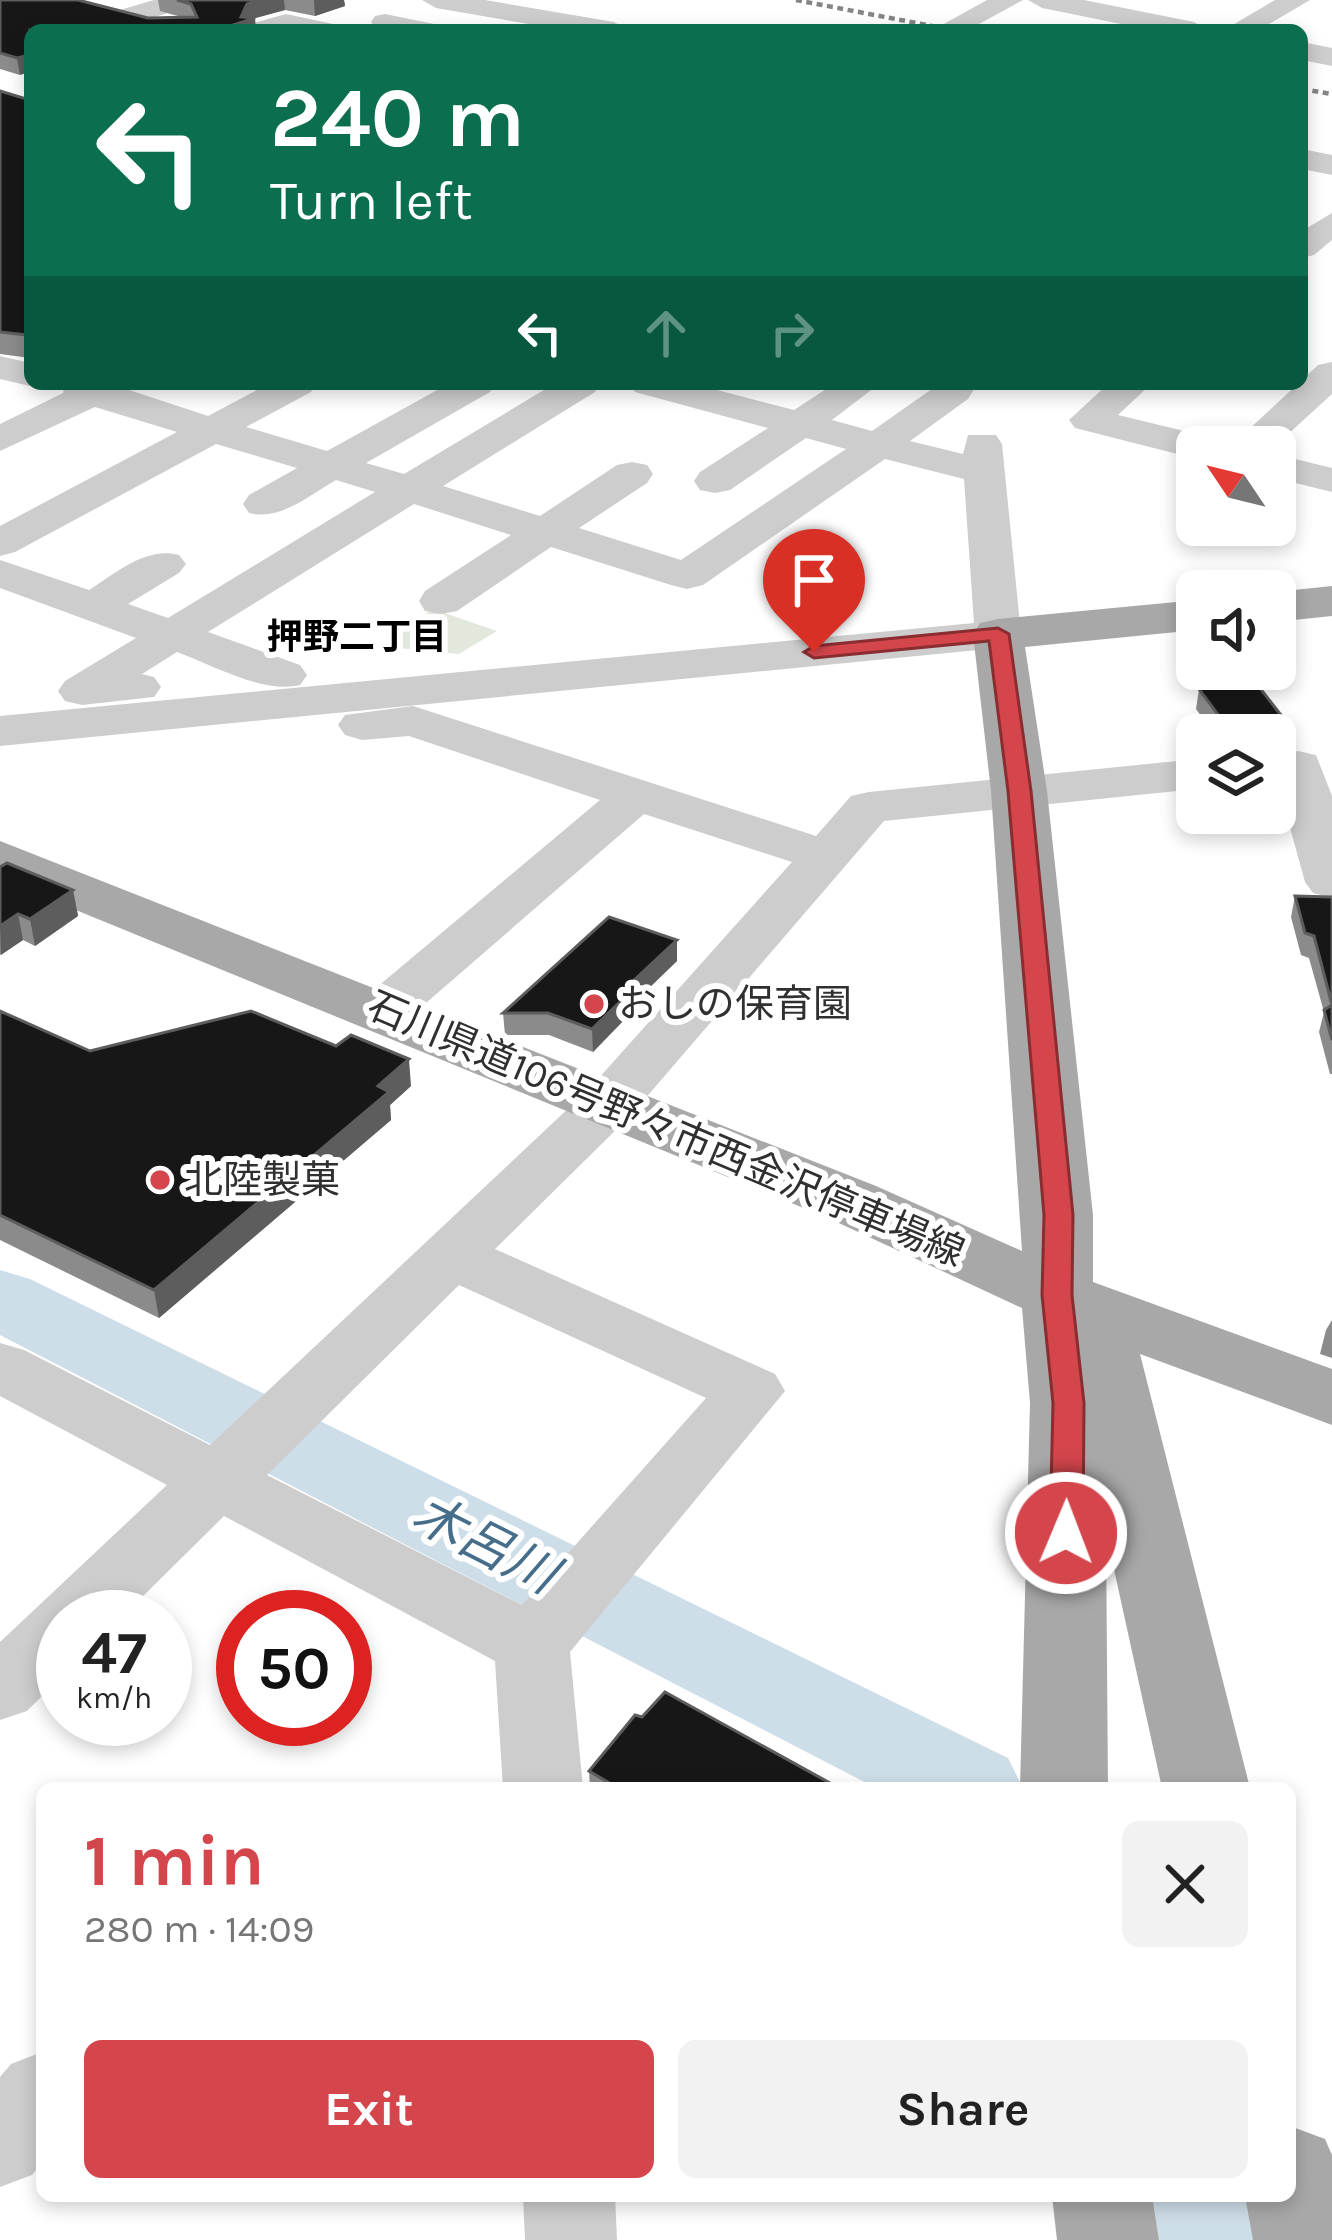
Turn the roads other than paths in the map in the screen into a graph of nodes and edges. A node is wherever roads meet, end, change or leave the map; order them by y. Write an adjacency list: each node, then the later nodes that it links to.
1 (182, 0): 10 (street)
2 (410, 0): 11 (street)
3 (436, 0): 8 (street)
4 (1010, 0): 14 (street)
5 (1049, 0): 15 (street)
6 (1176, 0): 15 (street)
7 (1296, 0): 16 (street)
8 (516, 6): 12 (street)
9 (639, 9): 13 (street)
10 (160, 24)
11 (395, 24)
12 (585, 24)
13 (613, 24)
14 (958, 24)
15 (1127, 24)
16 (1250, 24)
17 (1332, 223): 18 (street)
18 (1308, 243)
19 (1324, 389): 31 (street)
20 (78, 390): 33 (street)
21 (87, 390): 32 (street)
22 (286, 390): 32 (street)
23 (465, 390): 36 (street)
24 (571, 390): 41 (street)
25 (701, 390): 29 (street)
26 (851, 390): 30 (street)
27 (1125, 390): 34 (street)
28 (954, 391): 35 (street)
29 (735, 394): 30 (street)
30 (798, 424): 35 (street); 40 (street)
31 (1277, 426)
32 (212, 430): 36 (street); 44 (street)
33 (0, 439)
34 (1176, 442)
35 (878, 445): 43 (street); 52 (street)
36 (332, 466): 41 (street); 42 (street)
37 (1296, 471): 39 (street)
38 (632, 474): 43 (street)
39 (1332, 480)
40 (715, 481)
41 (410, 489): 43 (street); 53 (street)
42 (265, 504)
43 (544, 531): 48 (street)
44 (0, 543)
45 (164, 564): 50 (street)
46 (0, 573): 50 (street)
47 (1332, 601): 49 (main road)
48 (441, 602)
49 (1296, 605)
50 (93, 606): 53 (street)
51 (1176, 617): 52 (main road)
52 (998, 634): 55 (street); 63 (main road)
53 (173, 635): 54 (street); 56 (street)
54 (284, 675): 55 (street); 56 (street)
55 (482, 684): 58 (street)
56 (82, 691): 57 (street)
57 (0, 700)
58 (417, 705): 59 (street); 60 (street); 64 (street)
59 (0, 731)
60 (0, 758)
61 (1302, 765): 67 (street)
62 (1176, 776): 63 (street)
63 (1019, 791): 65 (street); 71 (main road)
64 (636, 795): 65 (street); 68 (street)
65 (826, 856): 69 (street)
66 (0, 858): 68 (main road, 石川県道106号野々市西金沢停車場線)
67 (1332, 882)
68 (384, 1010): 69 (main road, 石川県道106号野々市西金沢停車場線)
69 (610, 1102): 70 (street); 71 (main road, 石川県道106号野々市西金沢停車場線)
70 (453, 1256): 74 (street); 76 (street)
71 (1057, 1295): 73 (main road, 石川県道106号野々市西金沢停車場線); 80 (main road); 81 (main road)
72 (0, 1366): 74 (street)
73 (1332, 1398)
74 (224, 1474): 75 (street); 76 (street)
75 (103, 1590)
76 (539, 1637): 79 (street)
77 (36, 1654): 78 (street)
78 (0, 1689)
79 (543, 1782)
80 (1064, 1782)
81 (1204, 1782)
82 (36, 2101): 83 (street)
83 (0, 2146)
84 (568, 2202): 87 (street)
85 (1103, 2202): 88 (main road)
86 (1296, 2202): 89 (main road)
87 (571, 2240)
88 (1108, 2240)
89 (1304, 2240)

